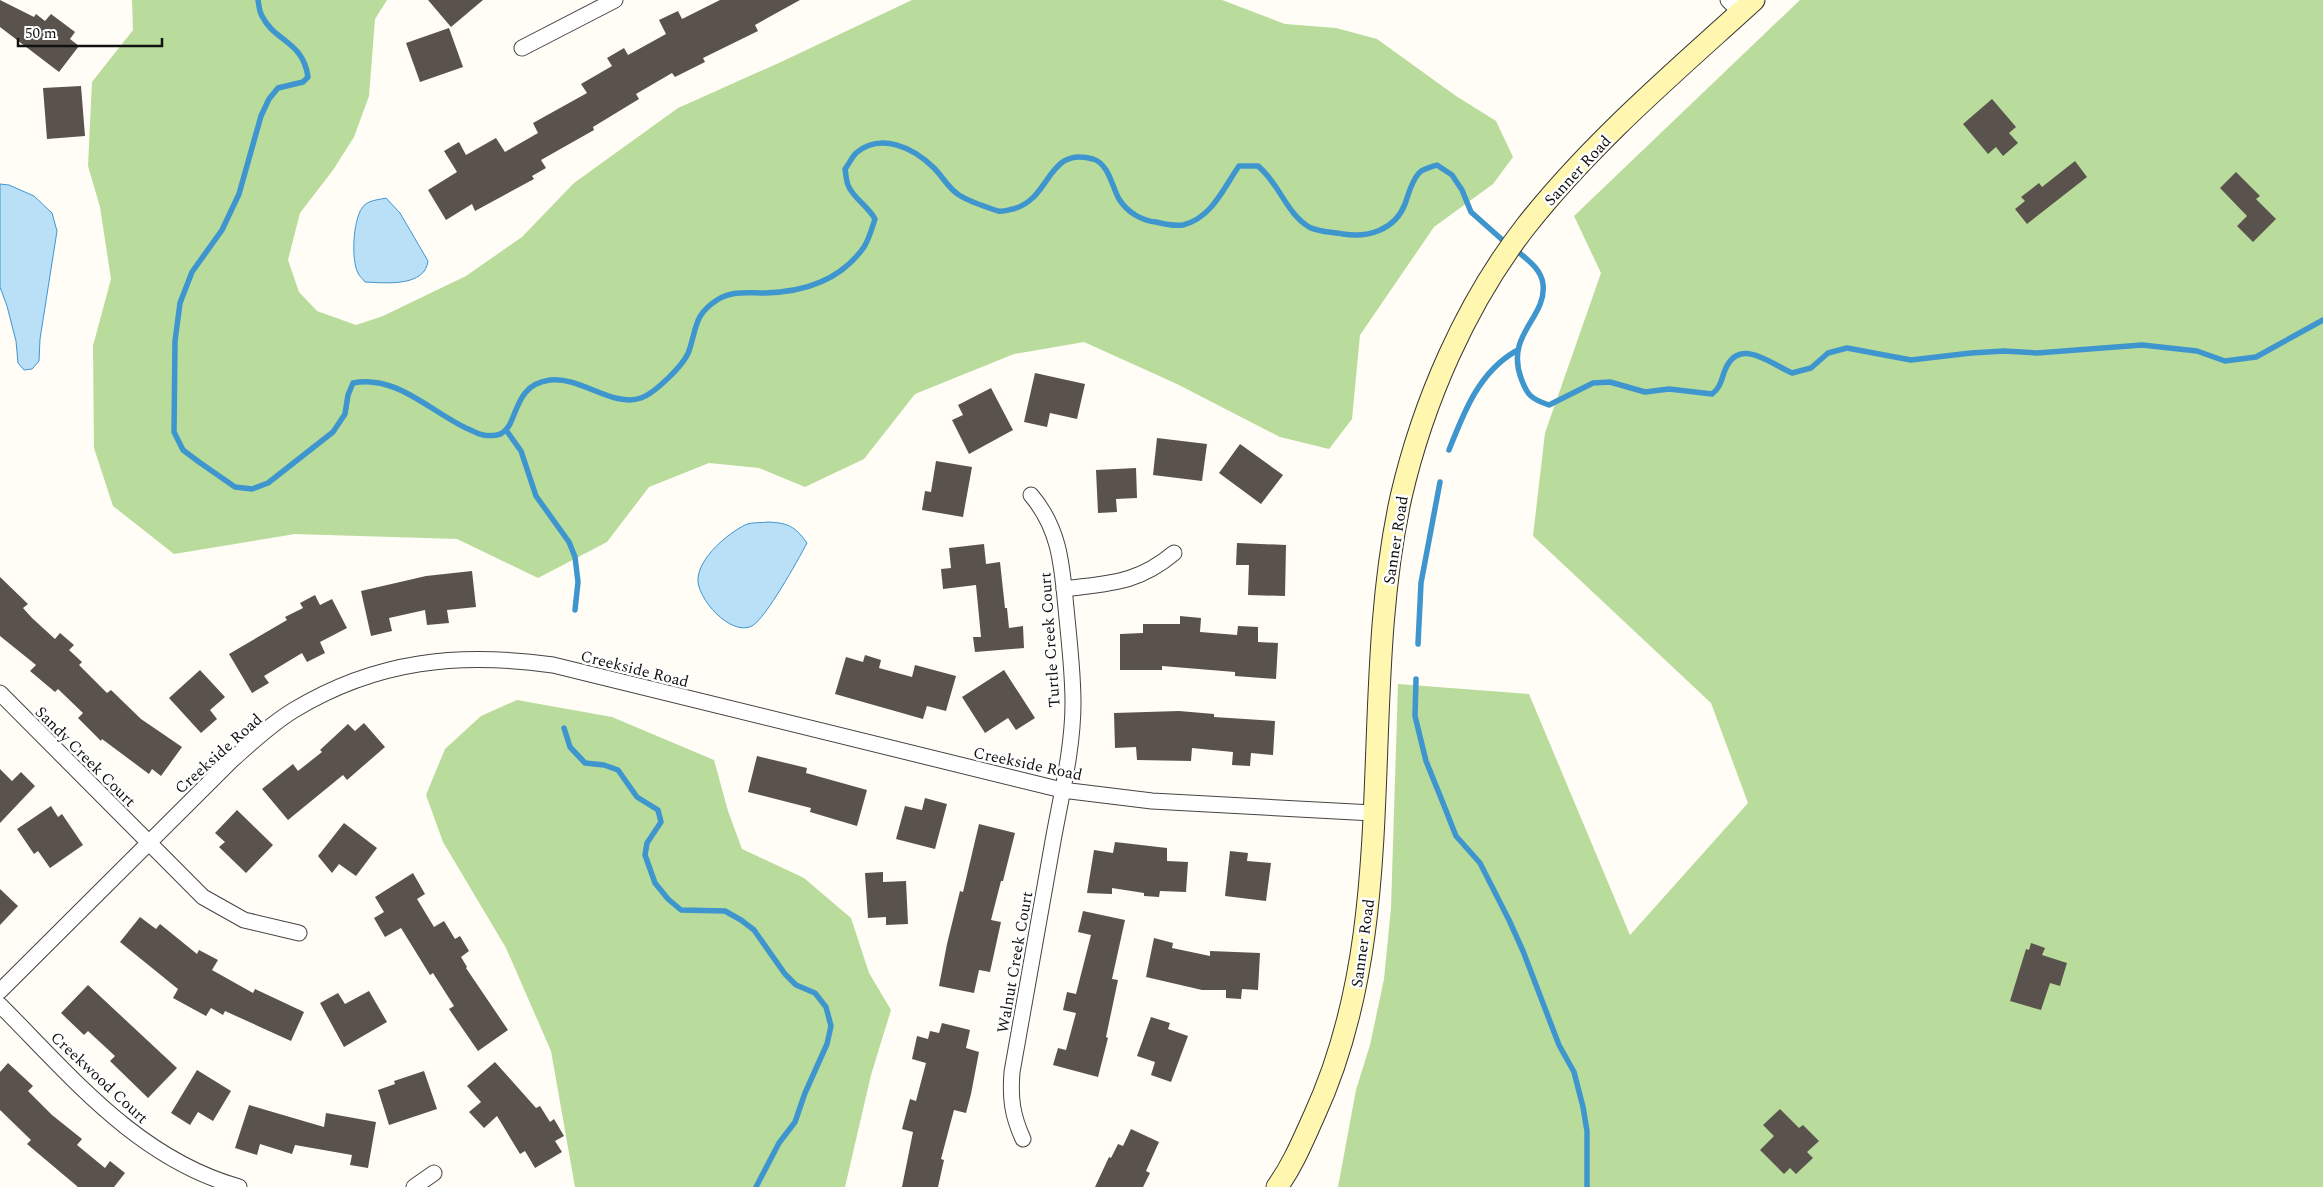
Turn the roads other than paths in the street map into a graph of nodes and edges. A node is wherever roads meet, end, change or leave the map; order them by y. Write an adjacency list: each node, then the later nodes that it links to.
1 (615, 0): 3 (street)
2 (1741, 4): 9 (main road, Sanner Road)
3 (522, 48)
4 (1031, 496): 6 (street, Turtle Creek Court)
5 (1174, 553): 6 (street)
6 (1064, 589): 8 (street, Turtle Creek Court)
7 (0, 694): 10 (street, Sandy Creek Court)
8 (1062, 790): 9 (street, Creekside Road); 10 (street, Creekside Road); 14 (street, Walnut Creek Court)
9 (1374, 813): 18 (main road, Sanner Road)
10 (148, 843): 11 (street, Sandy Creek Court); 12 (street, Creekside Road)
11 (299, 934)
12 (0, 991)
13 (0, 1005): 16 (street, Creekwood Court)
14 (1023, 1139)
15 (434, 1173): 17 (street)
16 (239, 1187)
17 (414, 1187)
18 (1277, 1187)

